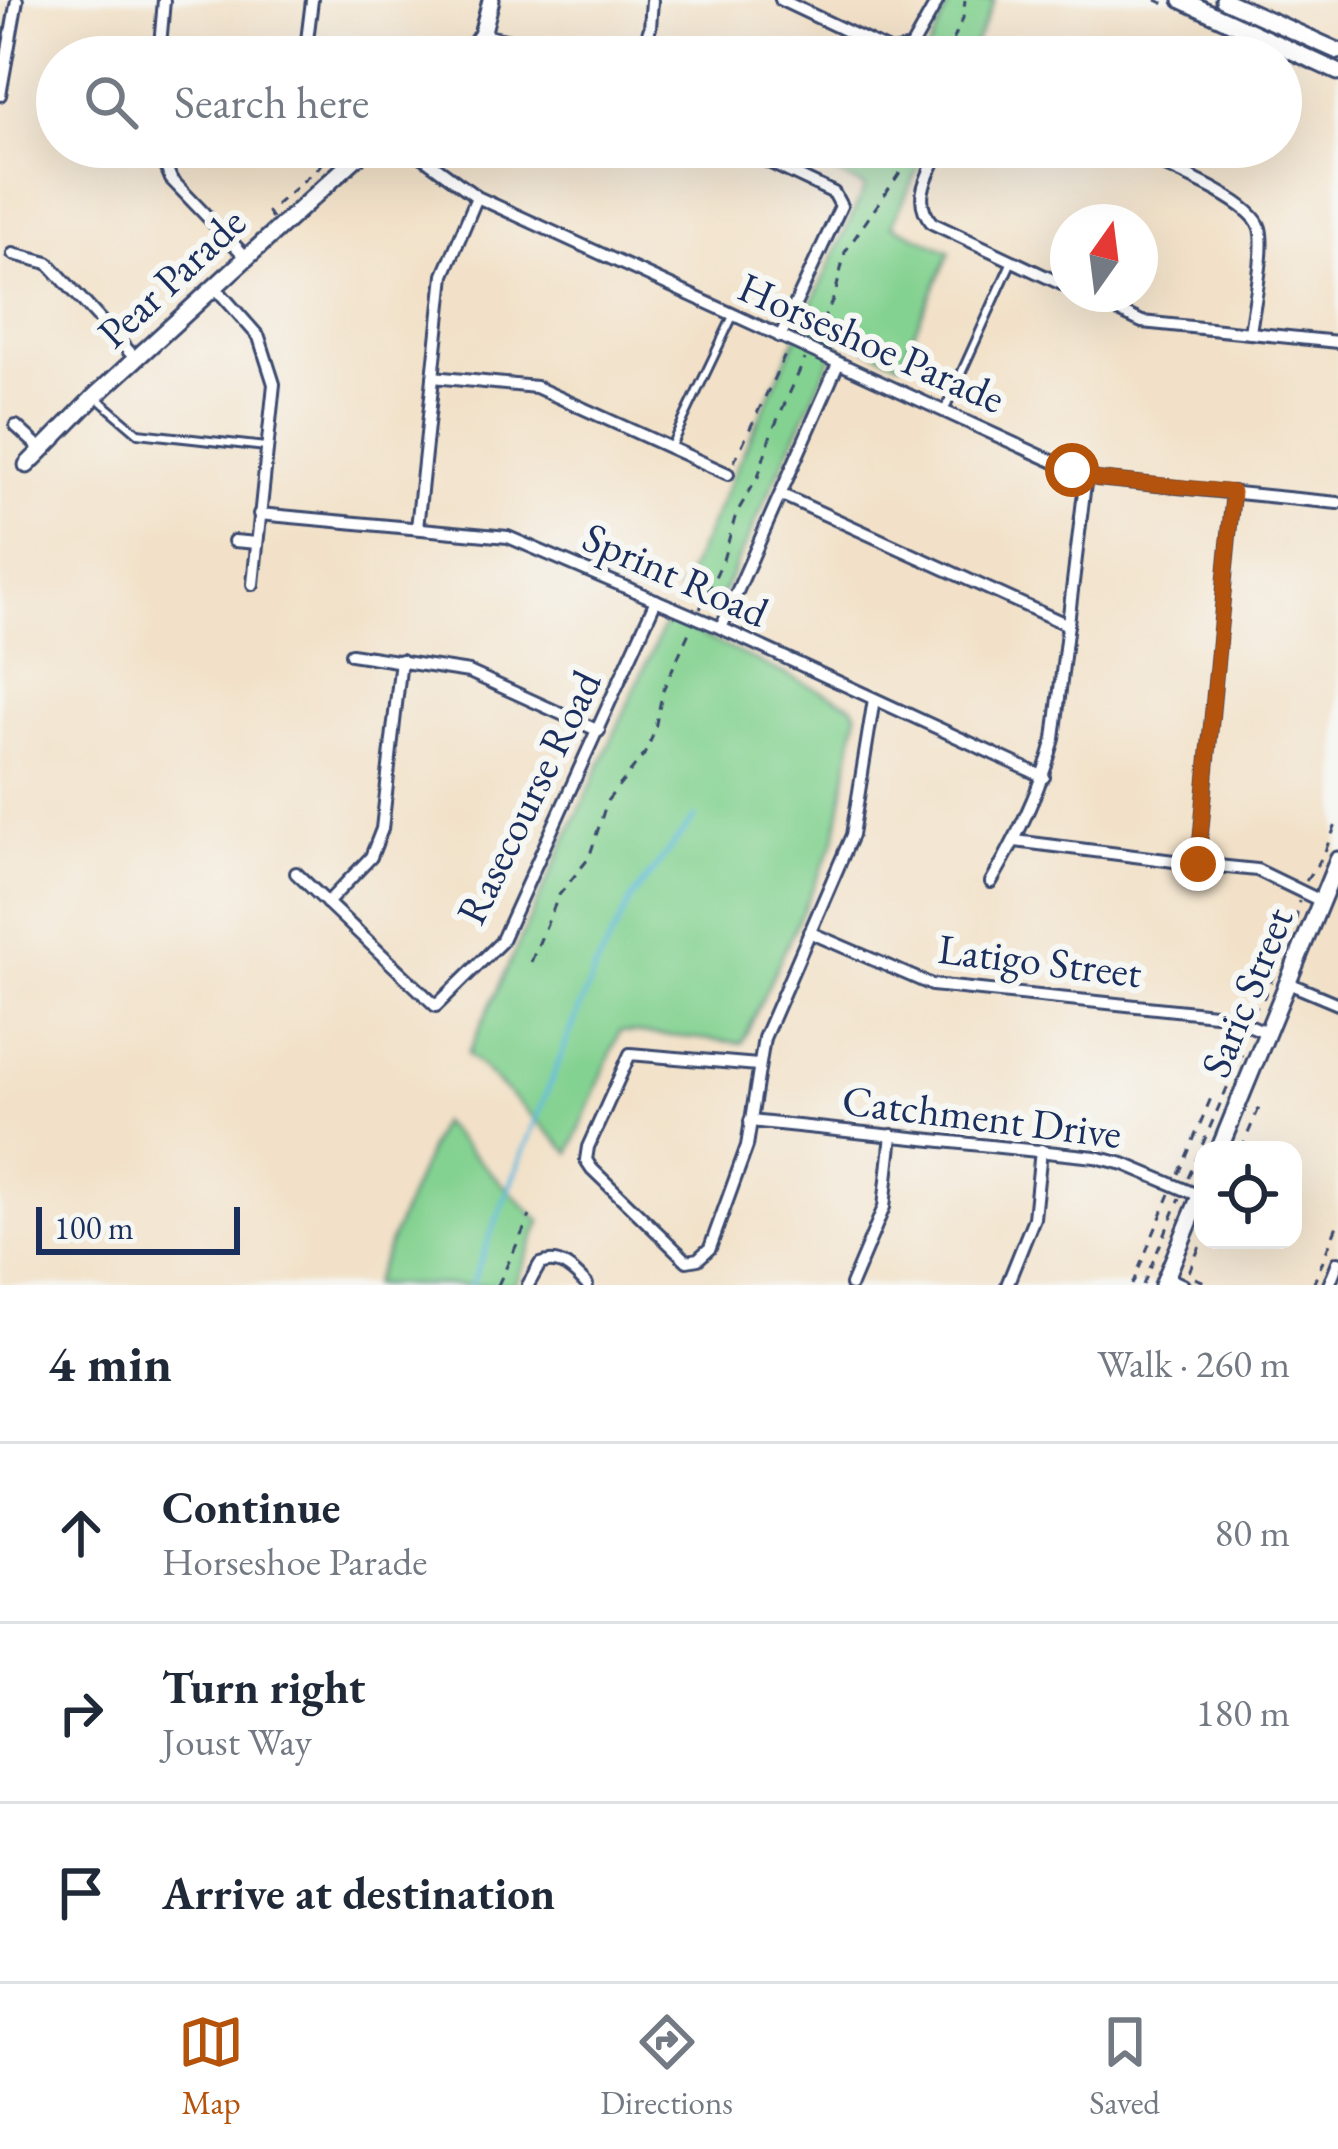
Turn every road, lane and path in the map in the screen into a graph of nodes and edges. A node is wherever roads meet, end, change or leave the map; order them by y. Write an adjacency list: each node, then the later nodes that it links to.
1 (17, 0): 23 (street)
2 (164, 0): 12 (street)
3 (312, 0): 13 (street)
4 (491, 0): 11 (street)
5 (652, 0): 15 (street)
6 (781, 0): 16 (street)
7 (964, 0): 18 (path)
8 (1182, 0): 19 (street)
9 (1224, 0): 20 (street)
10 (936, 3): 17 (street)
11 (482, 35): 14 (street)
12 (161, 36)
13 (308, 36)
14 (487, 36)
15 (647, 36)
16 (857, 36)
17 (918, 36)
18 (955, 36)
19 (1260, 36)
20 (1338, 51)
21 (1302, 55): 22 (street)
22 (1338, 72)
23 (0, 95)
24 (167, 168): 35 (street)
25 (318, 168): 33 (path)
26 (334, 168): 33 (street, Pear Parade)
27 (438, 168): 32 (street, Horseshoe Parade)
28 (781, 168): 42 (street)
29 (903, 168): 44 (path)
30 (932, 168): 36 (street)
31 (1167, 168): 41 (street)
32 (477, 197): 40 (street, Horseshoe Parade); 47 (street)
33 (278, 228): 35 (street, Pear Parade)
34 (14, 254): 45 (street)
35 (246, 257): 38 (street, Pear Parade)
36 (1012, 261): 37 (street); 49 (lane)
37 (1050, 279)
38 (214, 286): 45 (street, Pear Parade); 51 (street)
39 (1121, 312): 41 (street)
40 (733, 316): 42 (street, Horseshoe Parade); 52 (lane)
41 (1250, 333): 43 (street)
42 (786, 340): 44 (street, Horseshoe Parade); 55 (path)
43 (1338, 342)
44 (809, 350): 46 (street, Horseshoe Parade); 66 (path)
45 (136, 358): 48 (street, Pear Parade)
46 (838, 364): 49 (street, Horseshoe Parade); 58 (street)
47 (433, 377): 52 (street); 61 (street)
48 (95, 396): 51 (lane); 53 (street, Pear Parade)
49 (944, 411): 56 (street, Horseshoe Parade)
50 (16, 426): 53 (street)
51 (266, 447): 60 (street)
52 (670, 448): 55 (street)
53 (42, 450): 54 (street, Pear Parade)
54 (27, 465)
55 (728, 474)
56 (1086, 475): 57 (street, Horseshoe Parade); 67 (street)
57 (1233, 492): 59 (street, Horseshoe Parade); 77 (street)
58 (782, 495): 67 (street); 68 (street)
59 (1338, 502)
60 (259, 514): 61 (street, Sprint Road); 63 (street)
61 (417, 528): 65 (street, Sprint Road)
62 (234, 541): 63 (street)
63 (256, 543): 64 (street)
64 (253, 584)
65 (656, 600): 66 (street, Sprint Road); 72 (street, Rasecourse Road)
66 (696, 617): 68 (street, Sprint Road); 86 (path)
67 (1068, 625): 73 (street)
68 (721, 628): 71 (street, Sprint Road)
69 (351, 654): 70 (street)
70 (401, 660): 72 (street); 82 (street)
71 (874, 699): 73 (street, Sprint Road); 84 (street)
72 (599, 731): 82 (street, Rasecourse Road)
73 (1044, 777): 75 (street)
74 (1338, 820): 80 (path)
75 (1016, 841): 77 (street); 79 (street)
76 (1338, 860): 81 (street, Saric Street)
77 (1198, 864): 80 (street)
78 (296, 873): 82 (street)
79 (991, 882)
80 (1302, 892): 81 (street); 83 (path)
81 (1321, 901): 87 (street, Saric Street)
82 (327, 903)
83 (1295, 924)
84 (809, 932): 89 (street, Latigo Street); 91 (street)
85 (1288, 942): 89 (path)
86 (531, 962)
87 (1288, 983): 88 (street); 90 (street, Saric Street)
88 (1338, 1004)
89 (1247, 1024): 90 (street, Latigo Street); 95 (path)
90 (1268, 1033): 96 (street, Saric Street)
91 (758, 1060): 93 (street); 93 (street)
92 (1262, 1101): 97 (path)
93 (750, 1120): 94 (street, Catchment Drive)
94 (892, 1135): 98 (street, Catchment Drive); 110 (street)
95 (1213, 1141)
96 (1224, 1141)
97 (1245, 1141)
98 (1041, 1150): 99 (street, Catchment Drive); 111 (street)
99 (1194, 1190)
100 (1194, 1195): 112 (path)
101 (1194, 1197): 106 (street)
102 (530, 1216): 107 (path)
103 (1338, 1222): 115 (path)
104 (1199, 1249): 114 (path)
105 (1338, 1262): 116 (street)
106 (1164, 1281): 113 (street)
107 (498, 1285)
108 (528, 1285): 109 (street)
109 (587, 1285)
110 (851, 1285)
111 (1006, 1285)
112 (1143, 1285)
113 (1184, 1285)
114 (1212, 1285)
115 (1312, 1285)
116 (1329, 1285)

